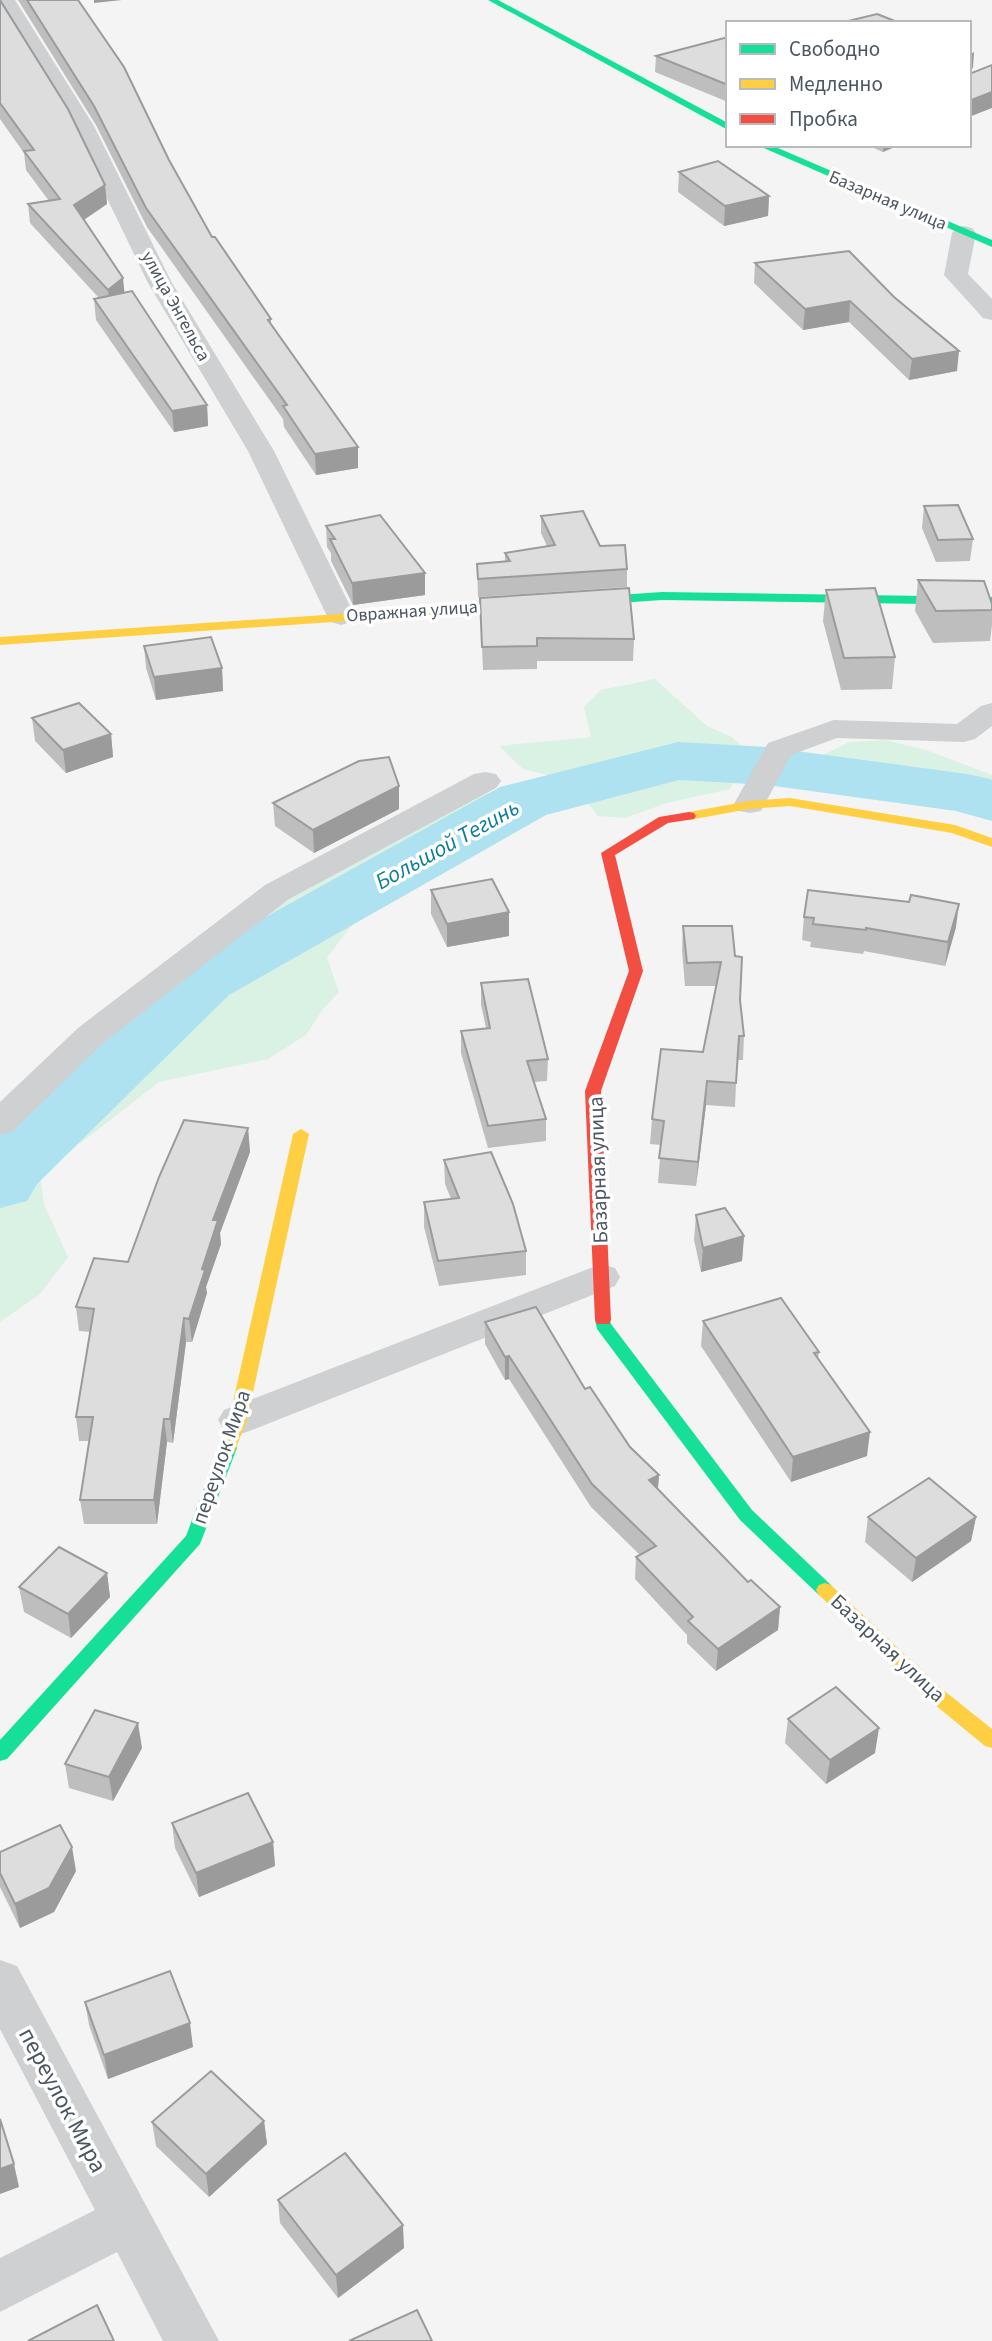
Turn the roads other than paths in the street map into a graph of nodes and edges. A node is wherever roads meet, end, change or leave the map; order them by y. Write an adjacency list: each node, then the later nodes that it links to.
1 (5, 0): 11 (street, улица Энгельса)
2 (492, 0): 3 (street)
3 (726, 126)
4 (766, 147): 6 (street, Базарная улица)
5 (804, 147): 6 (street)
6 (783, 156): 7 (street, Базарная улица)
7 (964, 233): 8 (street); 9 (street, Базарная улица)
8 (992, 244)
9 (992, 313)
10 (992, 601): 11 (street, Овражная улица)
11 (341, 616): 12 (street, Овражная улица)
12 (0, 641)
13 (992, 712): 15 (street)
14 (485, 781): 17 (street)
15 (750, 805): 16 (street, Базарная улица); 19 (street, Базарная улица)
16 (992, 843)
17 (0, 1123)
18 (301, 1134): 20 (street, переулок Мира)
19 (601, 1278): 20 (street); 21 (street, Базарная улица)
20 (238, 1420): 22 (street, переулок Мира)
21 (992, 1740)
22 (0, 1754)
23 (0, 1981): 24 (street, переулок Мира)
24 (127, 2220): 25 (street); 26 (street, переулок Мира)
25 (0, 2286)
26 (192, 2341)

